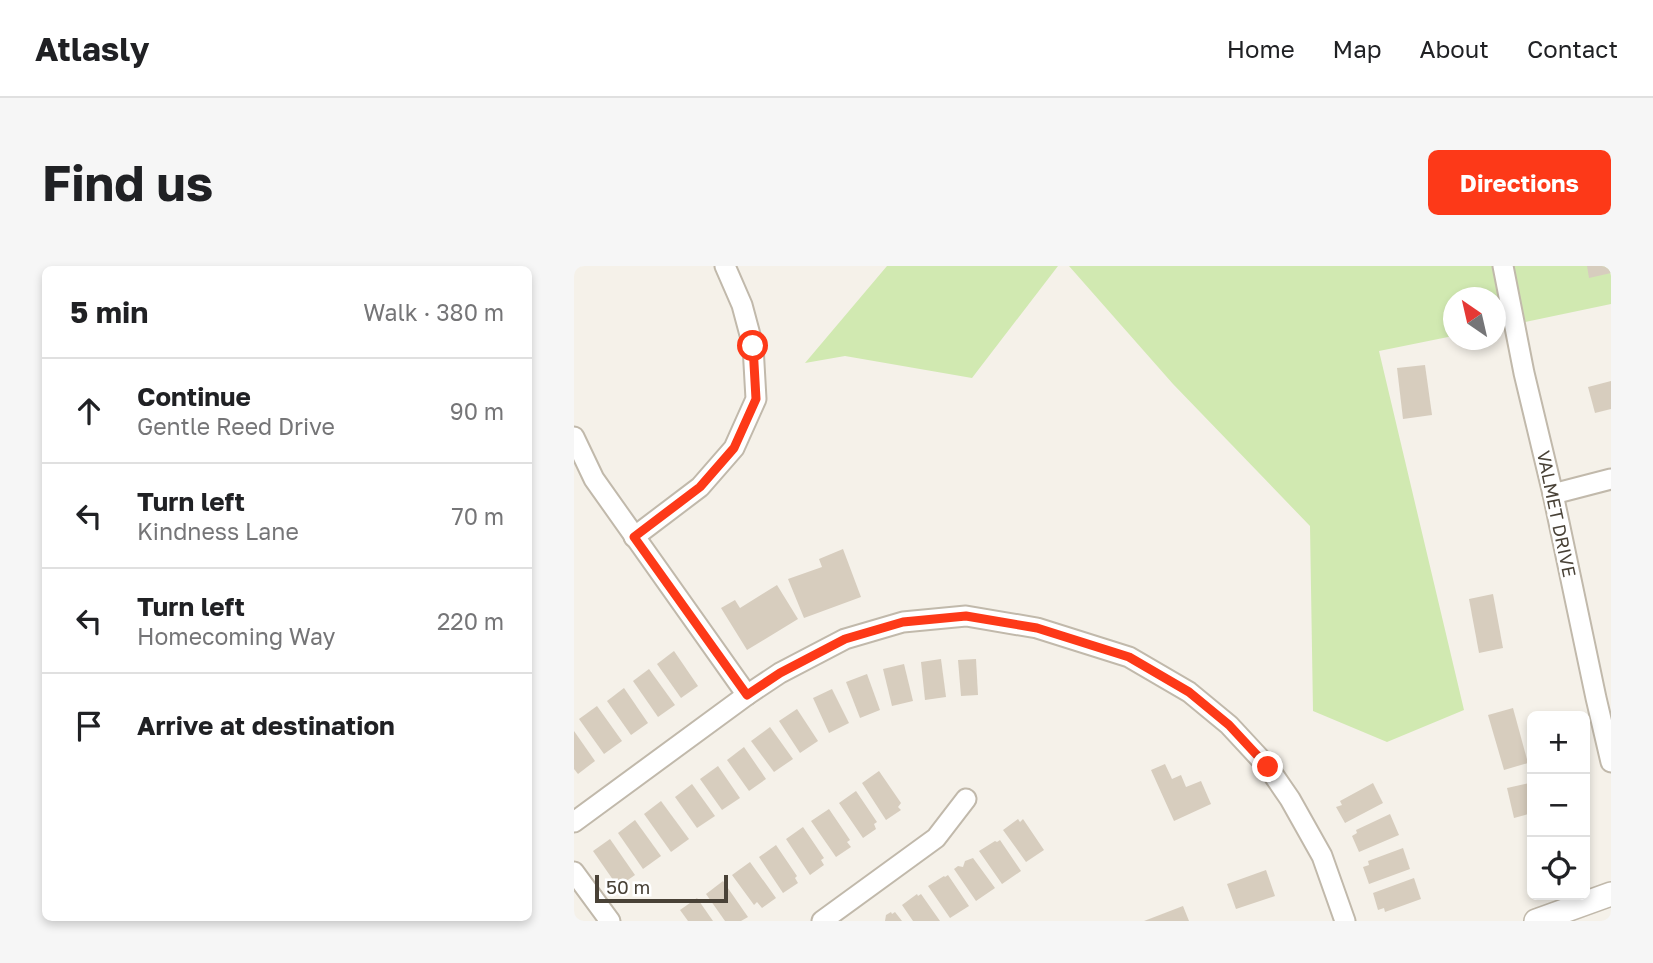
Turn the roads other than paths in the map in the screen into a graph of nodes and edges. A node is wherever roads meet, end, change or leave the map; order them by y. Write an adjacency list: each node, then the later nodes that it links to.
1 (725, 266): 6 (street)
2 (1503, 266): 5 (street, VALMET DRIVE)
3 (574, 437): 6 (street)
4 (1611, 479): 5 (street)
5 (1553, 494): 8 (street, VALMET DRIVE)
6 (634, 537): 7 (street)
7 (747, 695): 10 (street); 15 (street)
8 (1611, 762)
9 (967, 799): 14 (street)
10 (574, 822)
11 (574, 872): 13 (street)
12 (1611, 894): 16 (street)
13 (610, 921)
14 (822, 921)
15 (1345, 921)
16 (1536, 921)

